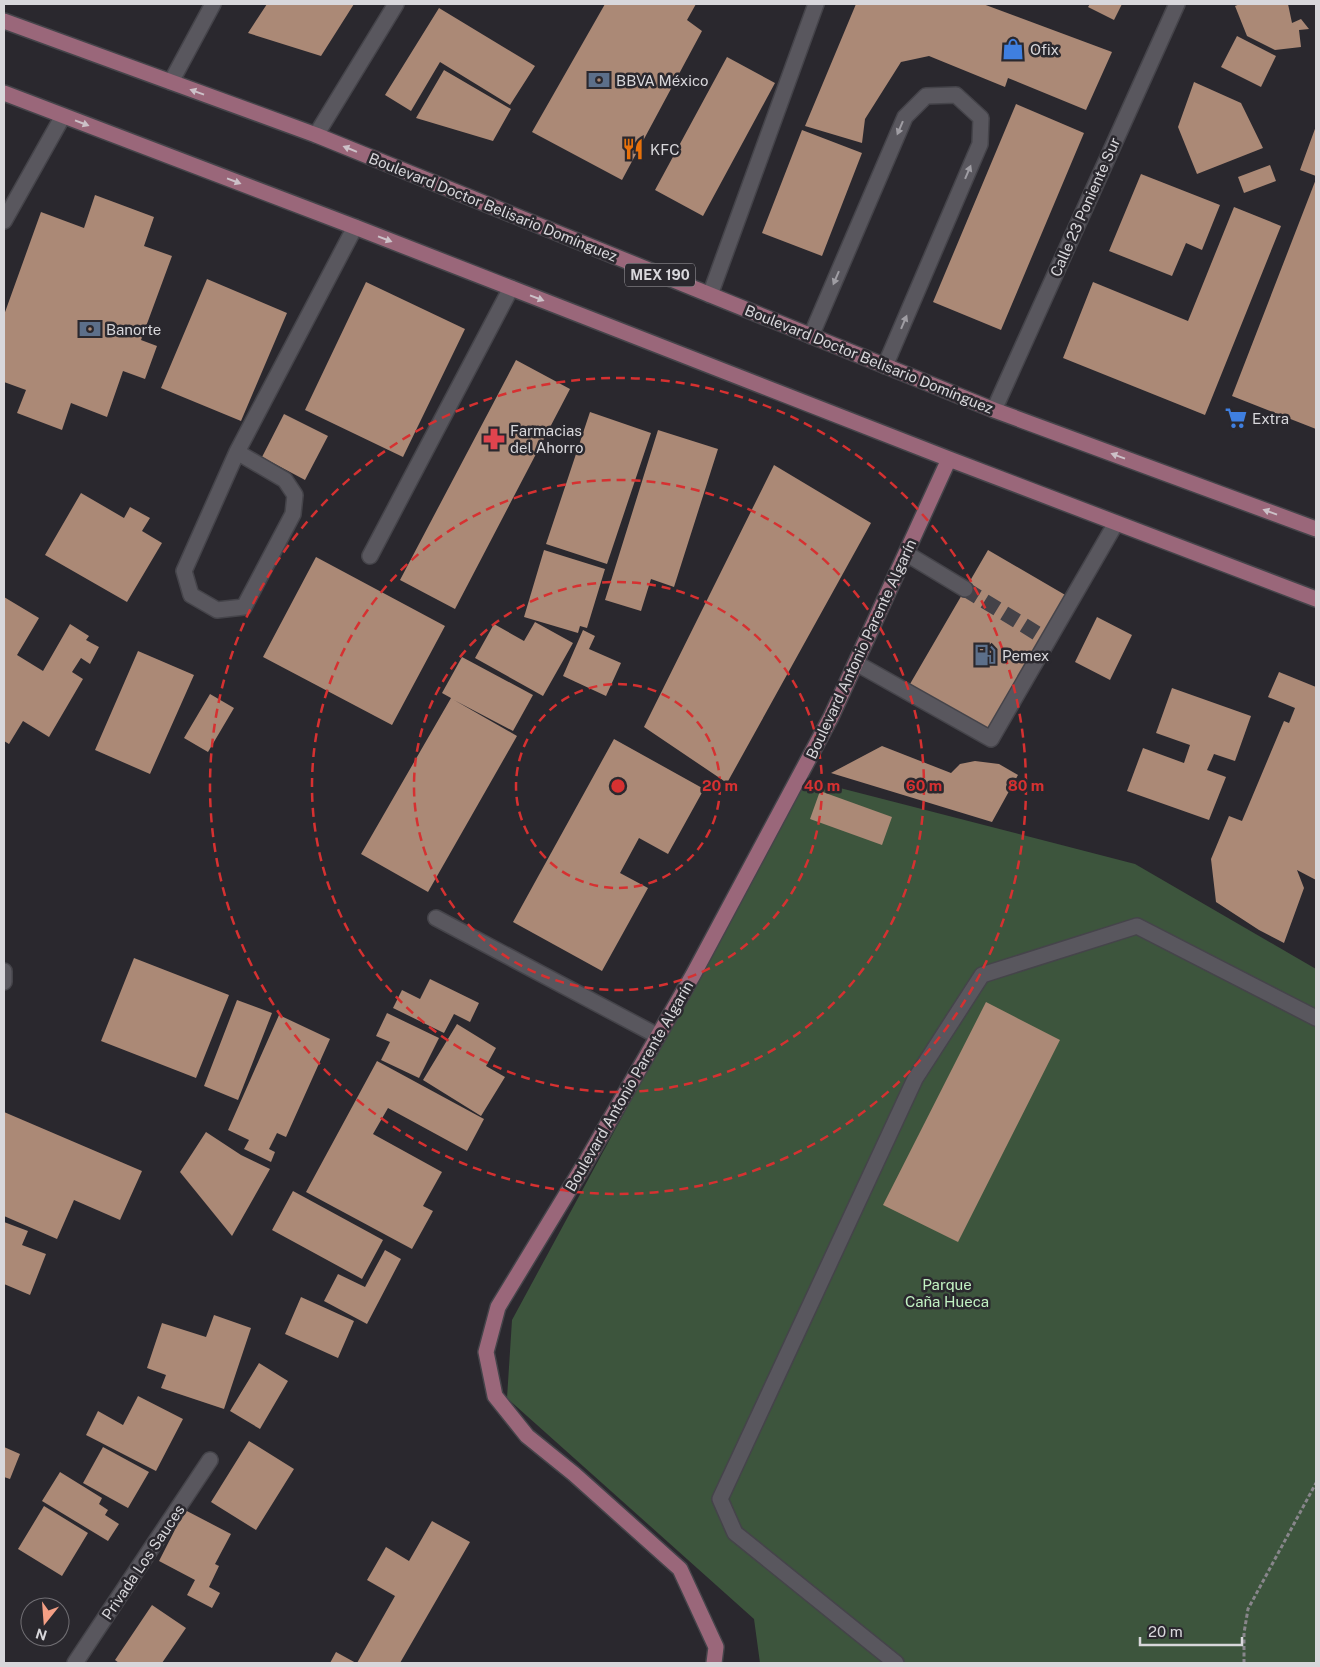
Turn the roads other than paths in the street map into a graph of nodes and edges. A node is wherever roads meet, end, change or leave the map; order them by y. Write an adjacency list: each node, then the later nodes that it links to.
1 (213, 4): 6 (street)
2 (396, 4): 9 (street)
3 (816, 4): 13 (street)
4 (1177, 4): 16 (street, Calle 23 Poniente Sur)
5 (4, 21): 6 (main road, Boulevard Doctor Belisario Domínguez / MEX 190)
6 (171, 82): 9 (main road, Boulevard Doctor Belisario Domínguez / MEX 190, one-way to 6)
7 (4, 93): 8 (main road)
8 (63, 116): 10 (street); 11 (main road, one-way to 11)
9 (316, 135): 13 (main road, Boulevard Doctor Belisario Domínguez / MEX 190, one-way to 9)
10 (4, 220)
11 (355, 227): 12 (main road, one-way to 12); 17 (street)
12 (511, 288): 18 (main road, one-way to 18); 22 (street)
13 (710, 295): 14 (main road, Boulevard Doctor Belisario Domínguez / MEX 190)
14 (811, 336): 15 (main road, Boulevard Doctor Belisario Domínguez / MEX 190); 15 (street, one-way to 14)
15 (886, 366): 16 (main road, Boulevard Doctor Belisario Domínguez / MEX 190)
16 (994, 410): 20 (main road, Boulevard Doctor Belisario Domínguez / MEX 190, one-way to 16)
17 (237, 452): 17 (street)
18 (949, 459): 19 (main road); 21 (main road, Boulevard Antonio Parente Algarín)
19 (1116, 523): 24 (main road); 25 (street)
20 (1316, 529)
21 (907, 554): 23 (street); 25 (main road, Boulevard Antonio Parente Algarín)
22 (370, 556)
23 (965, 589)
24 (1316, 599)
25 (856, 663): 30 (main road, Boulevard Antonio Parente Algarín)
26 (436, 918): 30 (street)
27 (4, 971): 28 (street)
28 (4, 982)
29 (1316, 1018): 34 (street)
30 (658, 1036): 33 (main road, Boulevard Antonio Parente Algarín)
31 (210, 1460): 32 (street, Privada Los Sauces)
32 (75, 1663)
33 (714, 1663)
34 (896, 1663)

